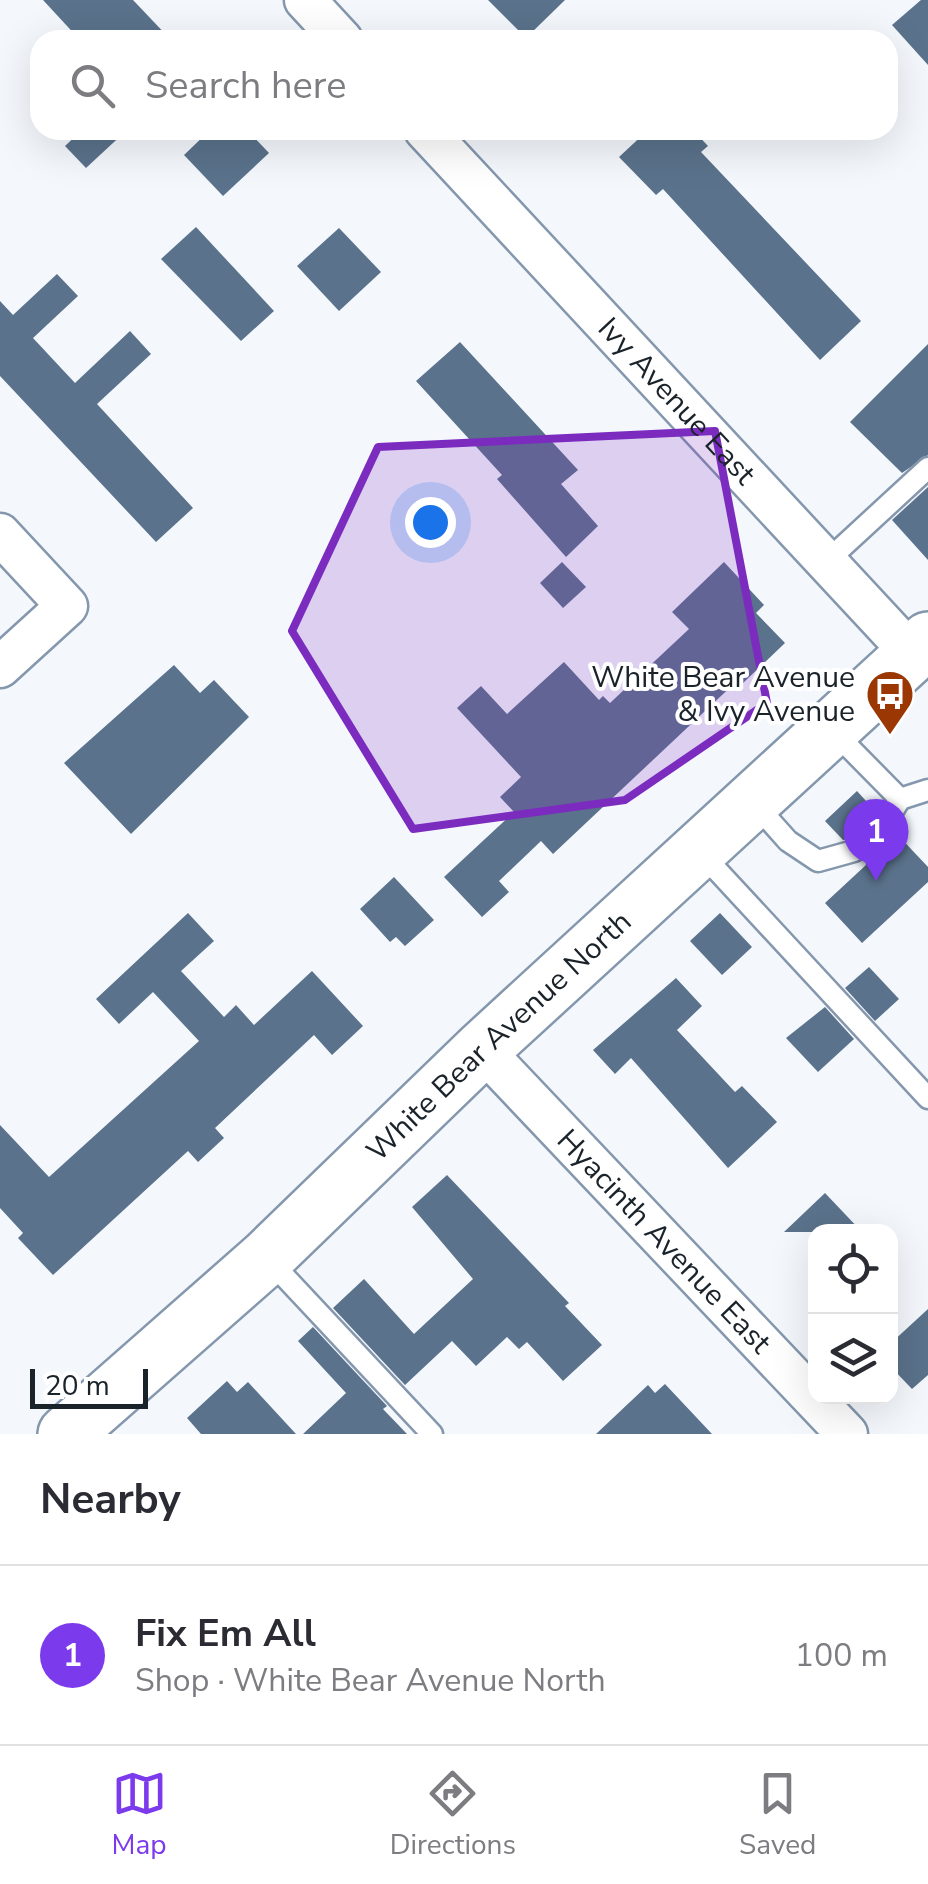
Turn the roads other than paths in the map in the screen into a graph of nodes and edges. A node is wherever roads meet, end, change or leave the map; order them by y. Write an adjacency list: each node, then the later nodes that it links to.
1 (304, 0): 2 (street)
2 (332, 30)
3 (434, 140): 6 (street, Ivy Avenue East)
4 (928, 468): 6 (lane)
5 (0, 534): 8 (street)
6 (826, 562): 7 (street, Ivy Avenue East)
7 (923, 655): 9 (main road, White Bear Avenue North)
8 (0, 667)
9 (832, 730): 11 (lane); 12 (main road, White Bear Avenue North)
10 (928, 790): 11 (lane)
11 (900, 799): 13 (lane)
12 (754, 803): 14 (lane); 15 (main road, White Bear Avenue North)
13 (886, 822)
14 (854, 851)
15 (700, 852): 16 (main road, White Bear Avenue North); 17 (lane)
16 (482, 1049): 18 (main road, White Bear Avenue North); 21 (street, Hyacinth Avenue East)
17 (928, 1098)
18 (266, 1258): 19 (main road, White Bear Avenue North); 20 (lane)
19 (66, 1434)
20 (432, 1434)
21 (847, 1434)

